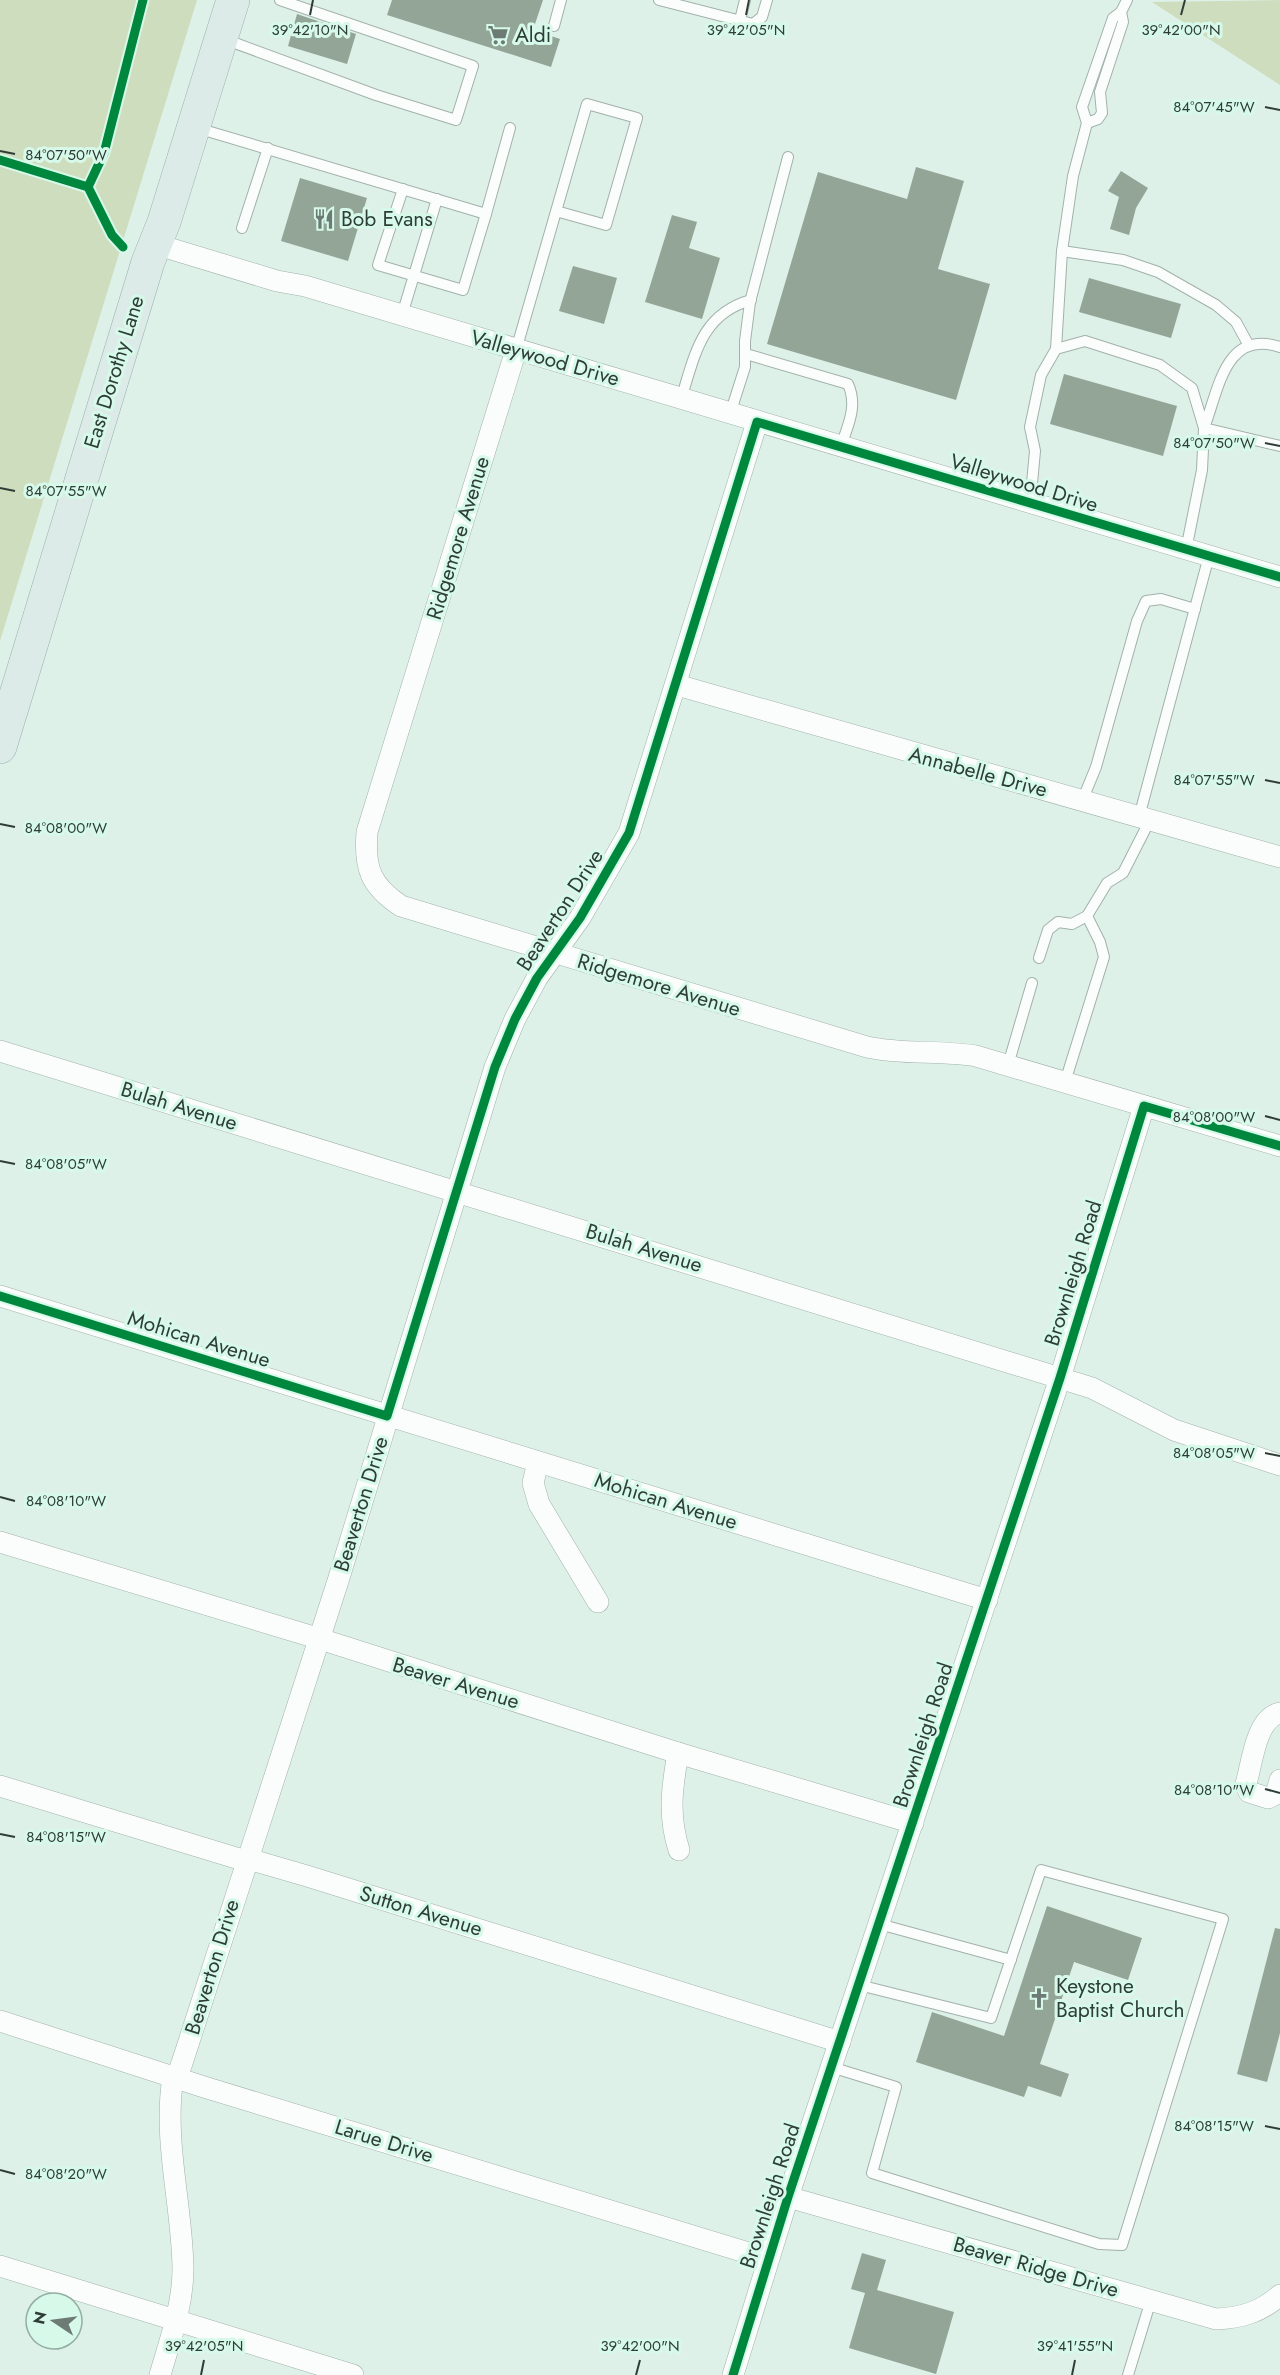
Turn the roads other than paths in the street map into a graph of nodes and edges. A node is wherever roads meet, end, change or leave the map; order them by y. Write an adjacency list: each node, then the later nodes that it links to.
1 (233, 0): 11 (main road, East Dorothy Lane)
2 (280, 0): 11 (lane)
3 (561, 0): 10 (lane)
4 (659, 0): 9 (lane)
5 (745, 0): 9 (lane)
6 (767, 0): 9 (lane)
7 (1127, 0): 8 (lane)
8 (1121, 12): 12 (lane); 12 (lane)
9 (740, 20)
10 (554, 26)
11 (221, 38): 13 (main road, East Dorothy Lane)
12 (1087, 123): 23 (lane)
13 (194, 127): 15 (lane); 22 (main road, East Dorothy Lane)
14 (510, 128): 20 (lane)
15 (268, 148): 17 (lane); 21 (lane)
16 (788, 157): 25 (lane)
17 (403, 189): 18 (lane); 24 (lane)
18 (437, 199): 20 (lane); 24 (lane)
19 (556, 211): 19 (lane); 30 (lane)
20 (486, 214): 24 (lane)
21 (242, 228)
22 (139, 246): 26 (street, Valleywood Drive); 44 (main road, East Dorothy Lane)
23 (1062, 251): 27 (lane); 29 (lane)
24 (414, 277): 26 (lane)
25 (751, 300): 31 (lane); 32 (lane)
26 (402, 315): 30 (street, Valleywood Drive)
27 (1248, 344): 28 (lane); 35 (lane)
28 (1280, 347)
29 (1056, 349): 35 (lane); 38 (lane)
30 (516, 350): 32 (street, Valleywood Drive); 50 (street, Ridgemore Avenue)
31 (746, 354): 33 (lane); 36 (lane)
32 (681, 399): 33 (street, Valleywood Drive)
33 (730, 414): 34 (street, Valleywood Drive)
34 (758, 422): 36 (street, Valleywood Drive); 43 (street, Beaverton Drive)
35 (1204, 428): 37 (lane); 39 (lane)
36 (841, 446): 38 (street, Valleywood Drive)
37 (1280, 446)
38 (1026, 502): 39 (street, Valleywood Drive)
39 (1186, 550): 40 (street, Valleywood Drive)
40 (1209, 556): 41 (street, Valleywood Drive); 42 (lane)
41 (1280, 577)
42 (1195, 609): 46 (lane); 47 (lane)
43 (677, 685): 46 (street, Annabelle Drive); 50 (street, Beaverton Drive)
44 (6, 708): 45 (main road, East Dorothy Lane)
45 (0, 747)
46 (1082, 801): 47 (street, Annabelle Drive)
47 (1145, 819): 48 (street, Annabelle Drive); 49 (lane)
48 (1280, 857)
49 (1087, 916): 51 (lane); 55 (lane)
50 (553, 954): 54 (street, Ridgemore Avenue); 58 (street, Beaverton Drive)
51 (1039, 958)
52 (1032, 983): 54 (lane)
53 (0, 1051): 58 (street, Bulah Avenue)
54 (1008, 1065): 55 (street, Ridgemore Avenue)
55 (1065, 1082): 56 (street, Ridgemore Avenue)
56 (1144, 1106): 57 (street, Ridgemore Avenue); 60 (street, Brownleigh Road)
57 (1280, 1146)
58 (456, 1191): 60 (street, Bulah Avenue); 61 (street, Beaverton Drive)
59 (0, 1296): 61 (street, Mohican Avenue)
60 (1060, 1378): 63 (street, Bulah Avenue); 65 (street, Brownleigh Road)
61 (387, 1416): 62 (street, Mohican Avenue); 67 (street, Beaverton Drive)
62 (538, 1462): 65 (street, Mohican Avenue); 66 (street)
63 (1280, 1465)
64 (0, 1542): 67 (street, Beaver Avenue)
65 (987, 1600): 72 (street, Brownleigh Road)
66 (598, 1602)
67 (317, 1638): 69 (street, Beaver Avenue); 74 (street, Beaverton Drive)
68 (1280, 1713): 70 (street)
69 (678, 1753): 72 (street, Beaver Avenue); 73 (street)
70 (1280, 1780)
71 (0, 1786): 74 (street, Sutton Avenue)
72 (913, 1823): 75 (street, Brownleigh Road)
73 (679, 1850)
74 (246, 1861): 79 (street, Sutton Avenue); 81 (street, Beaverton Drive)
75 (879, 1924): 76 (lane); 77 (street, Brownleigh Road)
76 (1011, 1960): 77 (lane); 80 (lane)
77 (859, 1985): 79 (street, Brownleigh Road)
78 (0, 2021): 81 (street, Larue Drive)
79 (840, 2042): 80 (street, Brownleigh Road)
80 (831, 2067): 82 (street, Brownleigh Road)
81 (173, 2077): 83 (street, Larue Drive); 87 (street, Beaverton Drive)
82 (788, 2196): 83 (street, Brownleigh Road); 86 (street, Beaver Ridge Drive)
83 (768, 2259): 90 (street, Brownleigh Road)
84 (0, 2266): 87 (street)
85 (1280, 2295): 86 (street, Beaver Ridge Drive)
86 (1151, 2300): 91 (lane)
87 (176, 2320): 88 (street, Beaverton Drive); 89 (street)
88 (159, 2375)
89 (353, 2375)
90 (733, 2375)
91 (1128, 2375)

